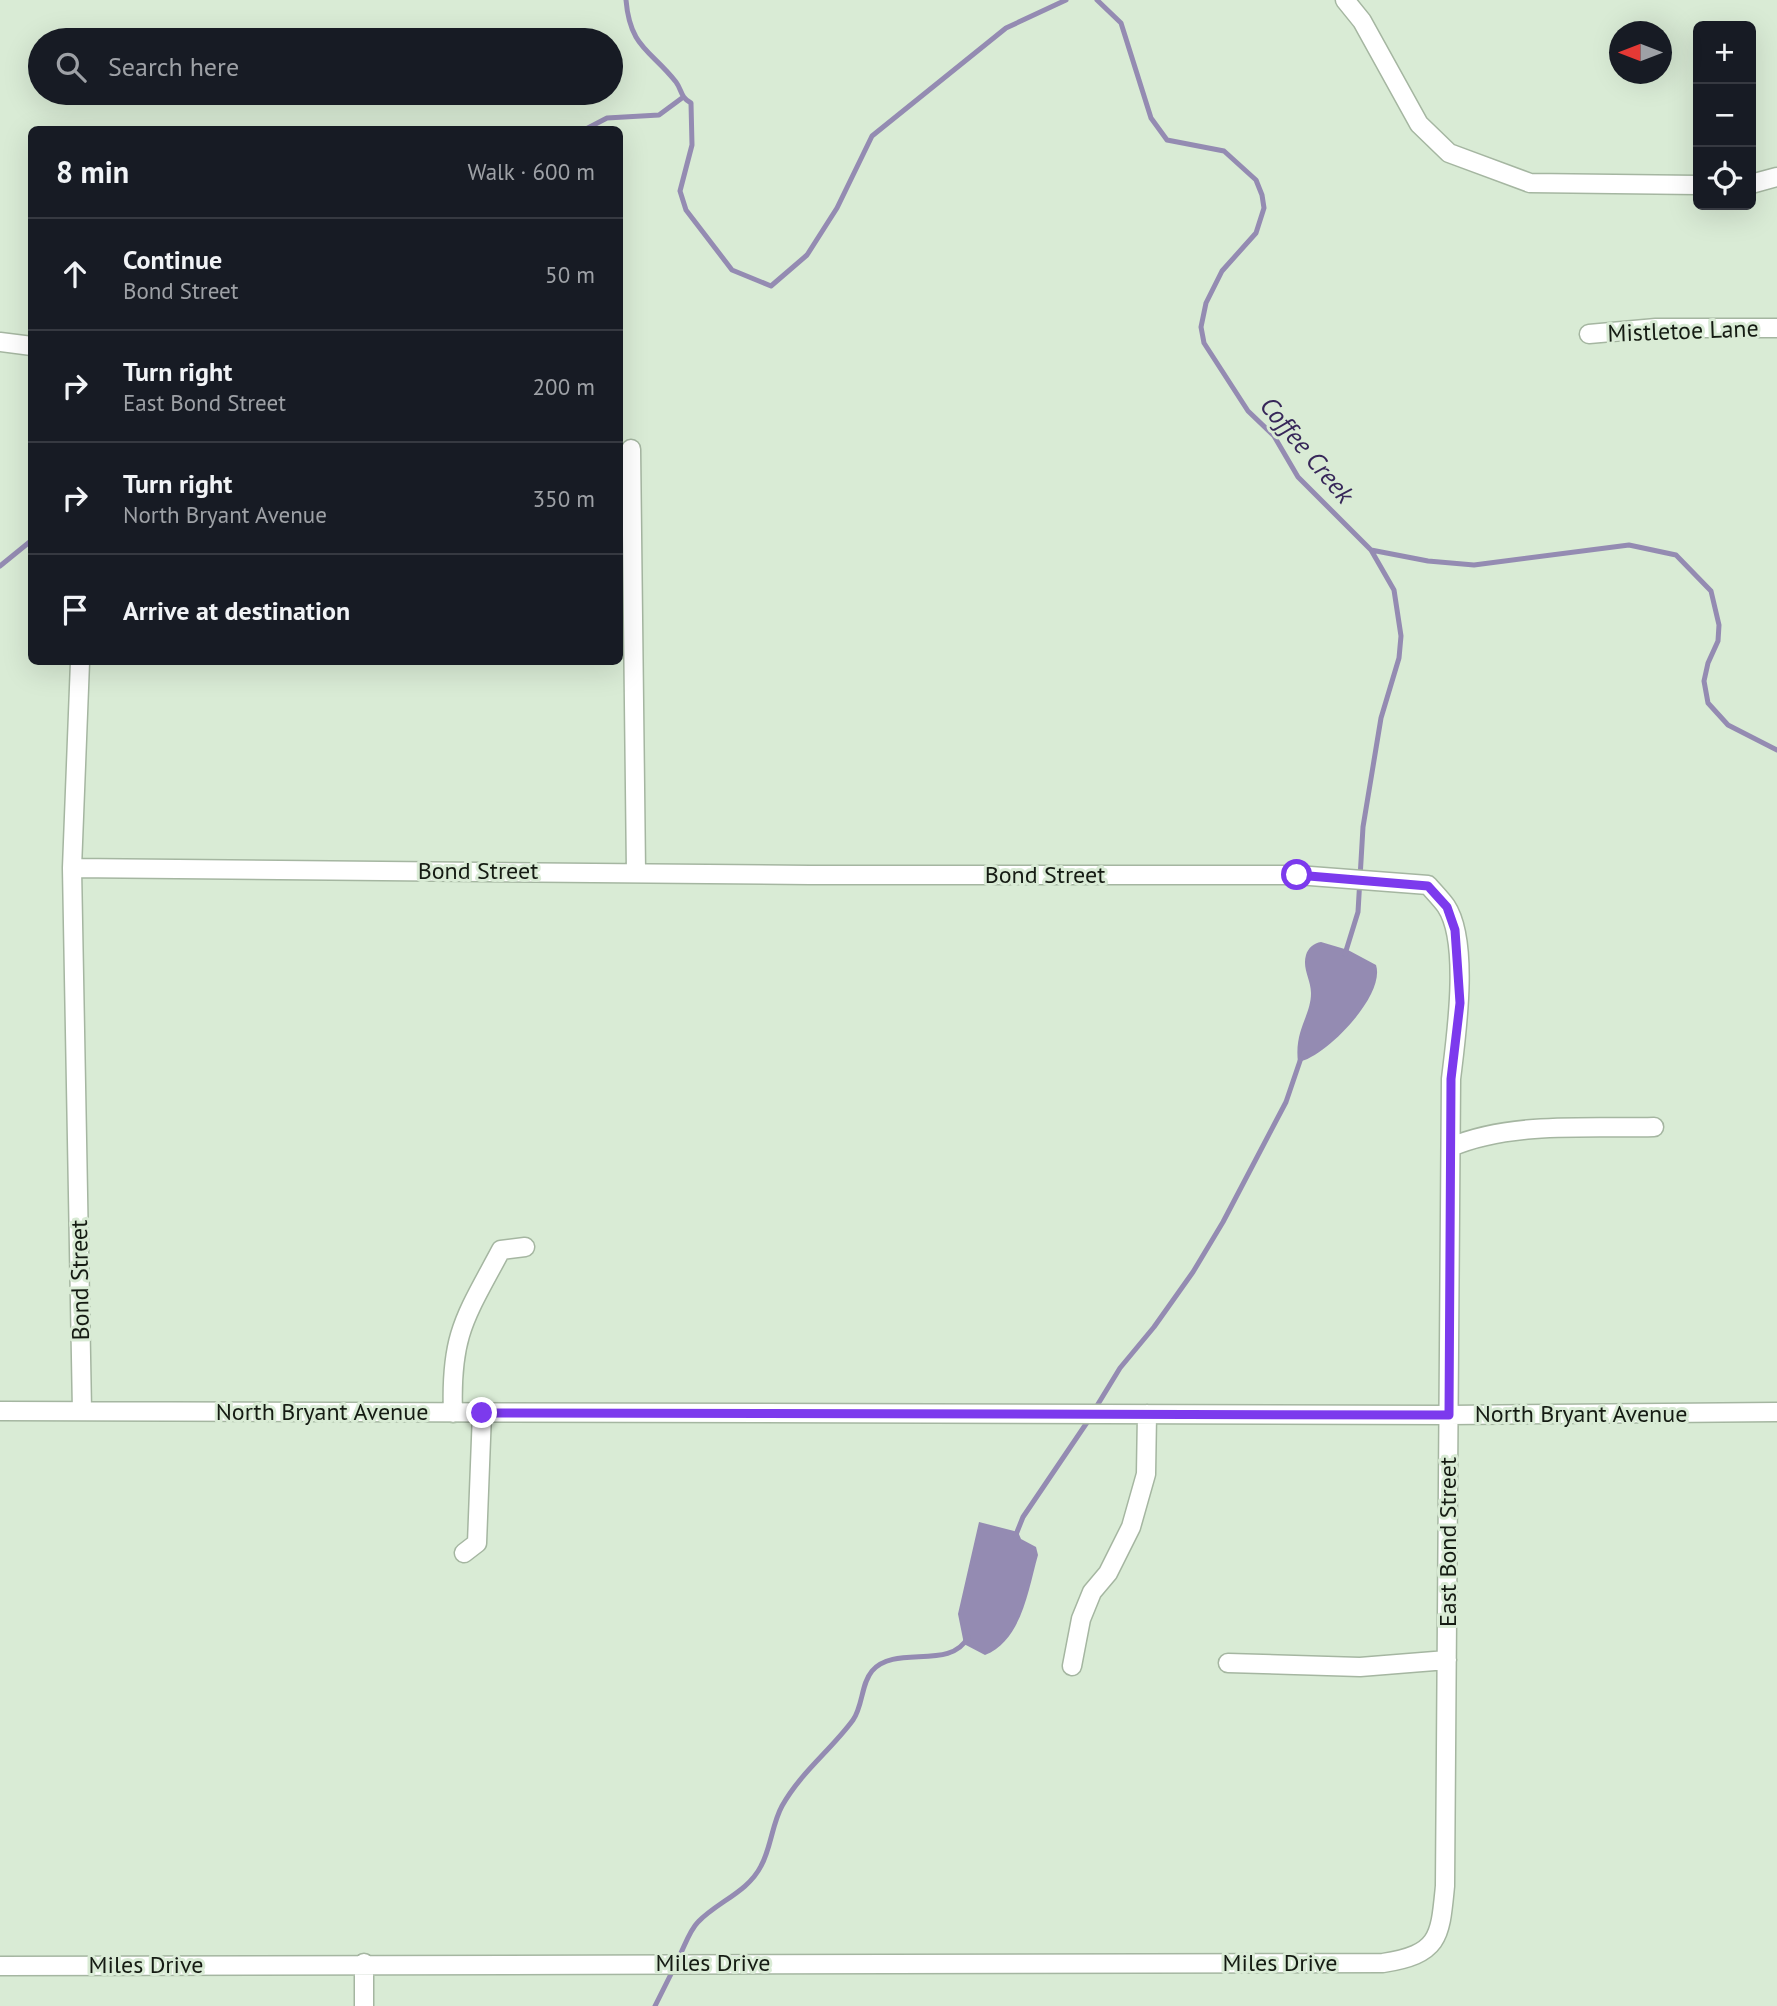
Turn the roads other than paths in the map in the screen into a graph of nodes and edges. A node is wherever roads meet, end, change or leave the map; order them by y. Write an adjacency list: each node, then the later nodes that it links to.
1 (1345, 0): 4 (street)
2 (1777, 177): 3 (street)
3 (1756, 183)
4 (1693, 185)
5 (1777, 328): 6 (street, Mistletoe Lane)
6 (1589, 334)
7 (0, 342): 8 (street)
8 (28, 346)
9 (631, 449): 12 (street)
10 (80, 665): 11 (street)
11 (72, 868): 12 (street, Bond Street); 18 (street, Bond Street)
12 (636, 872): 13 (street, Bond Street)
13 (1428, 886): 15 (street, East Bond Street)
14 (1654, 1127): 15 (street)
15 (1451, 1147): 23 (street, East Bond Street)
16 (524, 1247): 20 (street)
17 (0, 1411): 18 (street, North Bryant Avenue)
18 (82, 1411): 20 (street, North Bryant Avenue)
19 (1777, 1412): 23 (street, North Bryant Avenue)
20 (453, 1413): 21 (street, North Bryant Avenue)
21 (482, 1413): 22 (street, North Bryant Avenue); 24 (street)
22 (1147, 1414): 23 (street, North Bryant Avenue); 27 (street)
23 (1449, 1415): 25 (street, East Bond Street)
24 (464, 1553)
25 (1447, 1660): 26 (street); 28 (street, East Bond Street)
26 (1228, 1663)
27 (1072, 1666)
28 (1424, 1950): 29 (street, Miles Drive)
29 (364, 1963): 30 (street, Miles Drive); 31 (street)
30 (0, 1966)
31 (364, 2006)

